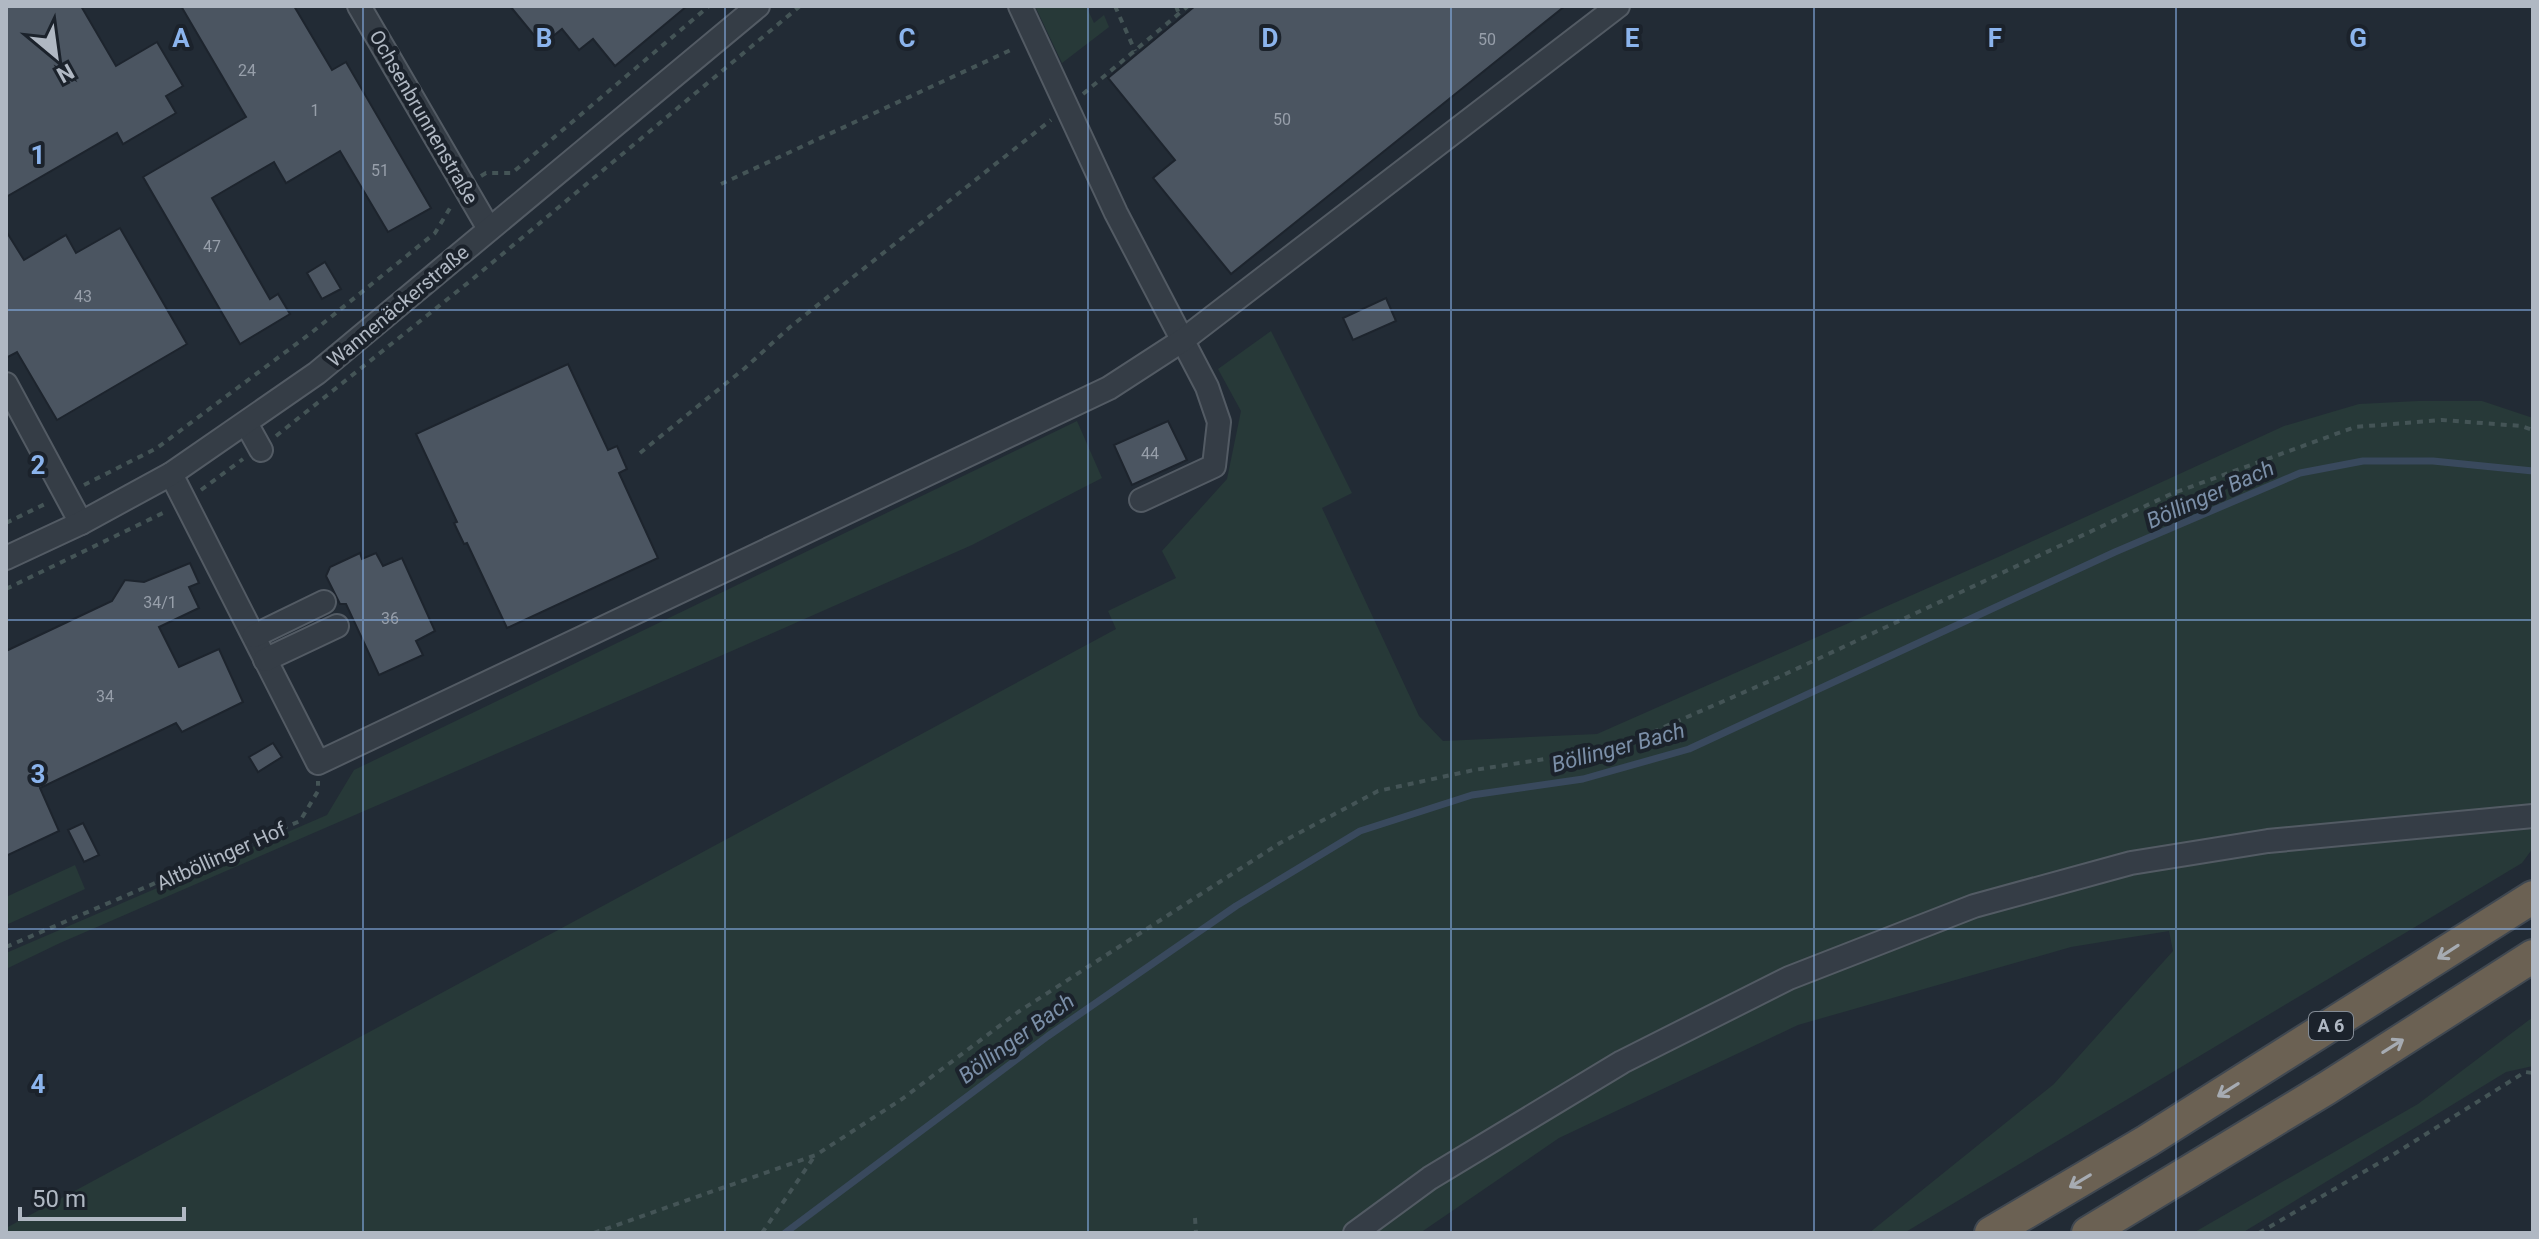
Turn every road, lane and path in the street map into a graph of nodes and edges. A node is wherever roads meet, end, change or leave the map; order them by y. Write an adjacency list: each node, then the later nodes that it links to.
1 (359, 6): 14 (street, Ochsenbrunnenstraße)
2 (709, 6): 14 (path)
3 (758, 6): 15 (street, Wannenäckerstraße)
4 (1020, 6): 10 (street)
5 (1115, 6): 11 (path)
6 (1176, 6): 9 (path)
7 (1188, 6): 9 (path)
8 (1618, 6): 16 (street)
9 (1179, 14): 11 (path)
10 (1035, 38): 12 (street); 13 (path)
11 (1135, 51): 12 (path)
12 (1067, 107): 16 (street); 21 (path)
13 (721, 184)
14 (466, 187): 15 (street, Ochsenbrunnenstraße); 23 (path)
15 (489, 229): 18 (street, Wannenäckerstraße)
16 (1183, 340): 24 (street); 32 (street)
17 (6, 384): 23 (street)
18 (246, 423): 20 (street); 22 (street, Wannenäckerstraße)
19 (2533, 430): 38 (path)
20 (261, 450)
21 (640, 453)
22 (171, 474): 26 (street, Wannenäckerstraße); 30 (street)
23 (67, 493): 25 (path); 26 (street)
24 (1141, 500)
25 (6, 523)
26 (81, 523): 27 (street, Wannenäckerstraße)
27 (6, 558)
28 (324, 602): 30 (street)
29 (337, 626): 31 (street)
30 (254, 636): 31 (street)
31 (265, 660): 32 (street)
32 (318, 763): 35 (path, Altböllinger Hof)
33 (2533, 816): 43 (street)
34 (2523, 904): 44 (highway, A 6, one-way to 44)
35 (6, 947)
36 (2533, 956): 45 (highway, A 6, one-way to 36)
37 (2533, 1073): 46 (path)
38 (816, 1155): 40 (path); 41 (path)
39 (1195, 1218): 42 (path)
40 (594, 1233)
41 (762, 1233)
42 (1196, 1233)
43 (1355, 1233)
44 (1991, 1233)
45 (2088, 1233)
46 (2259, 1233)

